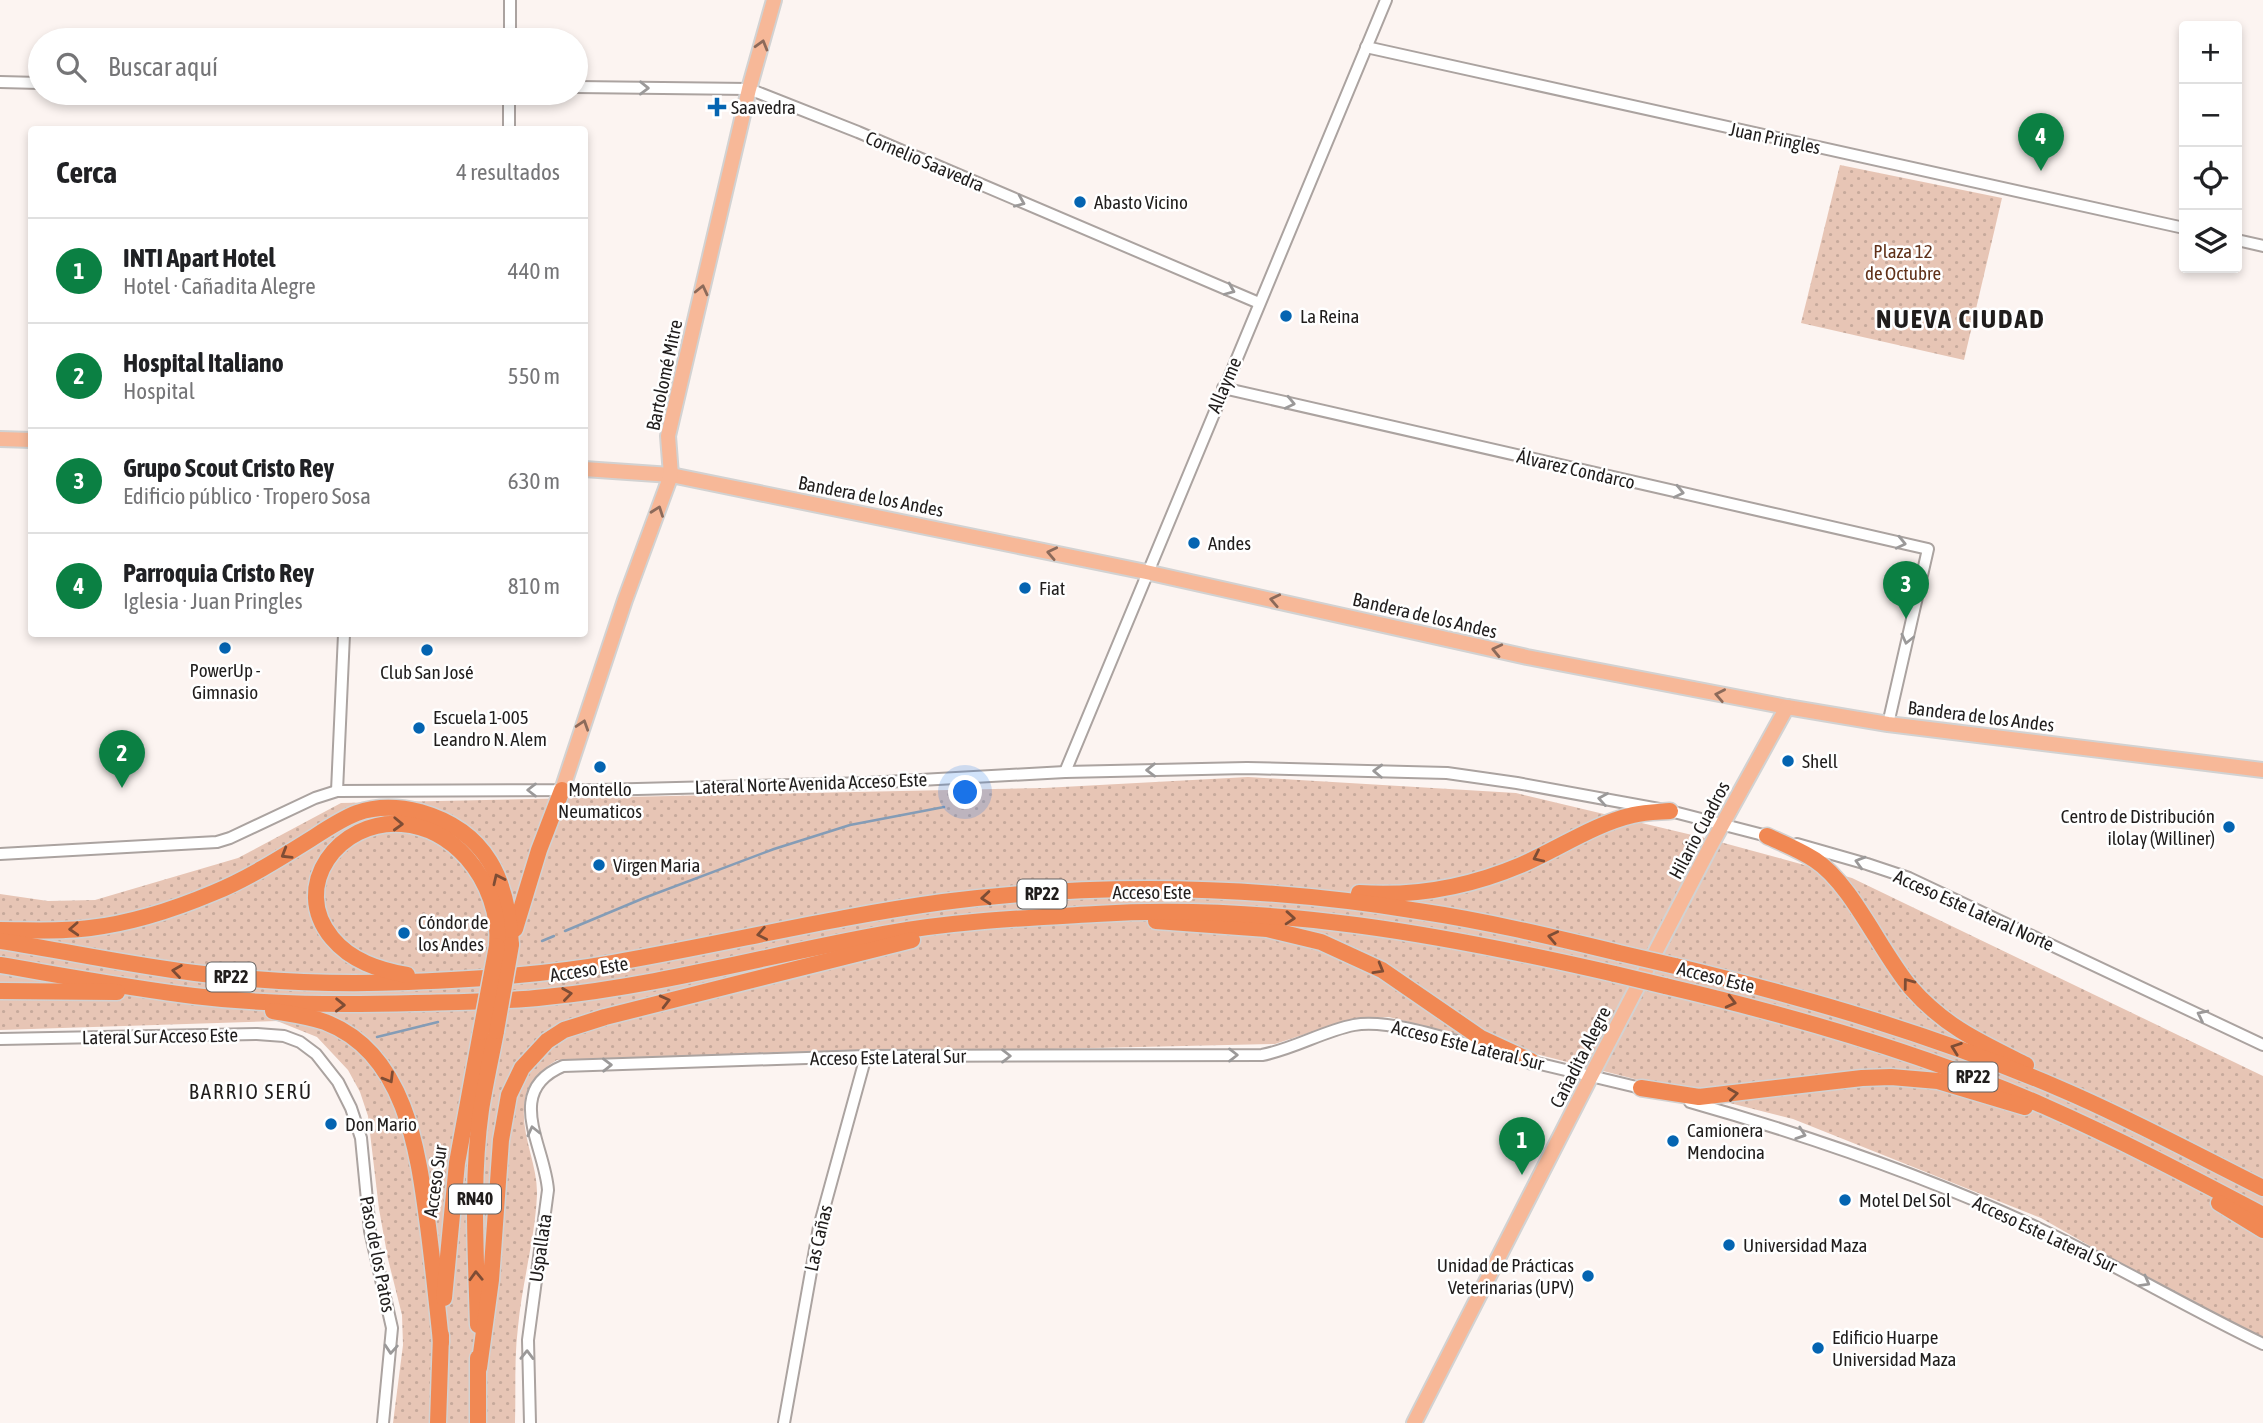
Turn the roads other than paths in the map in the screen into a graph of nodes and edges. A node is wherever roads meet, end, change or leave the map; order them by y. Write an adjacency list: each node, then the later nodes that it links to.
1 (510, 0): 4 (street)
2 (774, 0): 9 (main road, Bartolomé Mitre, one-way to 2)
3 (1386, 0): 5 (street, Allayme)
4 (510, 28)
5 (1366, 47): 12 (street, Juan Pringles); 15 (street, Allayme)
6 (0, 82): 7 (street)
7 (28, 83)
8 (588, 87): 9 (street, Cornelio Saavedra, one-way to 9)
9 (749, 89): 15 (street, Cornelio Saavedra, one-way to 15); 20 (main road, Bartolomé Mitre, one-way to 9)
10 (509, 105): 11 (street)
11 (509, 126)
12 (2179, 227)
13 (2242, 241): 14 (street)
14 (2263, 246)
15 (1259, 303): 16 (street, Allayme)
16 (1223, 388): 21 (street, Allayme); 24 (street, Álvarez Condarco, one-way to 24)
17 (0, 439): 18 (main road)
18 (28, 440)
19 (588, 469): 20 (main road, Bandera de los Andes)
20 (671, 475): 21 (main road, Bandera de los Andes, one-way to 20); 27 (main road, Bartolomé Mitre, one-way to 20)
21 (1146, 572): 23 (main road, Bandera de los Andes, one-way to 21); 26 (street, Allayme)
22 (344, 637): 28 (street)
23 (1787, 708): 24 (main road, Bandera de los Andes); 30 (main road, Hilario Cuadros)
24 (1888, 724): 25 (main road, Bandera de los Andes)
25 (2263, 769)
26 (1065, 772): 27 (street, Lateral Norte Avenida Acceso Este); 29 (street, Lateral Norte Avenida Acceso Este, one-way to 26)
27 (562, 790): 28 (street, Lateral Norte Avenida Acceso Este, one-way to 28); 38 (highway)
28 (337, 791): 32 (street, Lateral Norte Avenida Acceso Este)
29 (1671, 811): 30 (street, Acceso Este Lateral Norte); 33 (highway, one-way to 33)
30 (1724, 825): 31 (street, Acceso Este Lateral Norte); 40 (main road, Hilario Cuadros)
31 (1767, 836): 47 (street, Acceso Este Lateral Norte, one-way to 31); 54 (highway, one-way to 31)
32 (0, 854)
33 (1055, 892): 41 (highway, Acceso Este / RP22, one-way to 41); 54 (highway, Acceso Este / RP22, one-way to 33, bridge)
34 (1098, 914): 35 (highway, Acceso Este / RP22); 50 (highway, one-way to 50); 56 (highway, Acceso Este / RP22, one-way to 56, bridge)
35 (1051, 918): 44 (highway, Acceso Este / RP22, one-way to 35); 64 (highway, one-way to 35)
36 (0, 930): 38 (highway, one-way to 36)
37 (0, 941): 41 (highway, Acceso Este / RP22, one-way to 37)
38 (504, 946): 41 (highway, one-way to 38); 45 (highway, Acceso Sur / RN40, bridge)
39 (0, 965): 42 (highway, Acceso Este / RP22)
40 (1646, 971): 51 (main road, Cañadita Alegre)
41 (466, 979)
42 (151, 990): 43 (highway); 44 (highway, Acceso Este / RP22)
43 (0, 992)
44 (198, 997): 62 (highway, one-way to 62)
45 (488, 1032): 62 (highway, Acceso Sur / RN40); 64 (highway, Acceso Sur / RN40, one-way to 45)
46 (0, 1040): 48 (street, Lateral Sur Acceso Este)
47 (2263, 1045)
48 (316, 1054): 65 (street, Paso de los Patos, one-way to 65)
49 (866, 1056): 50 (street, Acceso Este Lateral Sur, one-way to 50); 52 (street, Acceso Este Lateral Sur, one-way to 49); 69 (street, Las Cañas)
50 (1531, 1061): 51 (street, Acceso Este Lateral Sur)
51 (1591, 1076): 53 (street, Acceso Este Lateral Sur); 70 (main road, Cañadita Alegre)
52 (543, 1079): 68 (street, Uspallata, one-way to 52)
53 (1642, 1088): 56 (highway, one-way to 56); 63 (street, Acceso Este Lateral Sur, one-way to 63)
54 (2063, 1090): 55 (highway, Acceso Este / RP22)
55 (2115, 1113): 58 (highway); 59 (highway, Acceso Este / RP22)
56 (2074, 1119): 57 (highway, Acceso Este / RP22)
57 (2122, 1142): 60 (highway, Acceso Este / RP22); 61 (highway)
58 (2263, 1175)
59 (2263, 1188)
60 (2263, 1215)
61 (2263, 1230)
62 (441, 1342): 66 (highway, Acceso Sur / RN40)
63 (2263, 1345)
64 (479, 1368): 67 (highway, Acceso Sur / RN40)
65 (383, 1423)
66 (438, 1423)
67 (478, 1423)
68 (530, 1423)
69 (784, 1423)
70 (1414, 1423)

